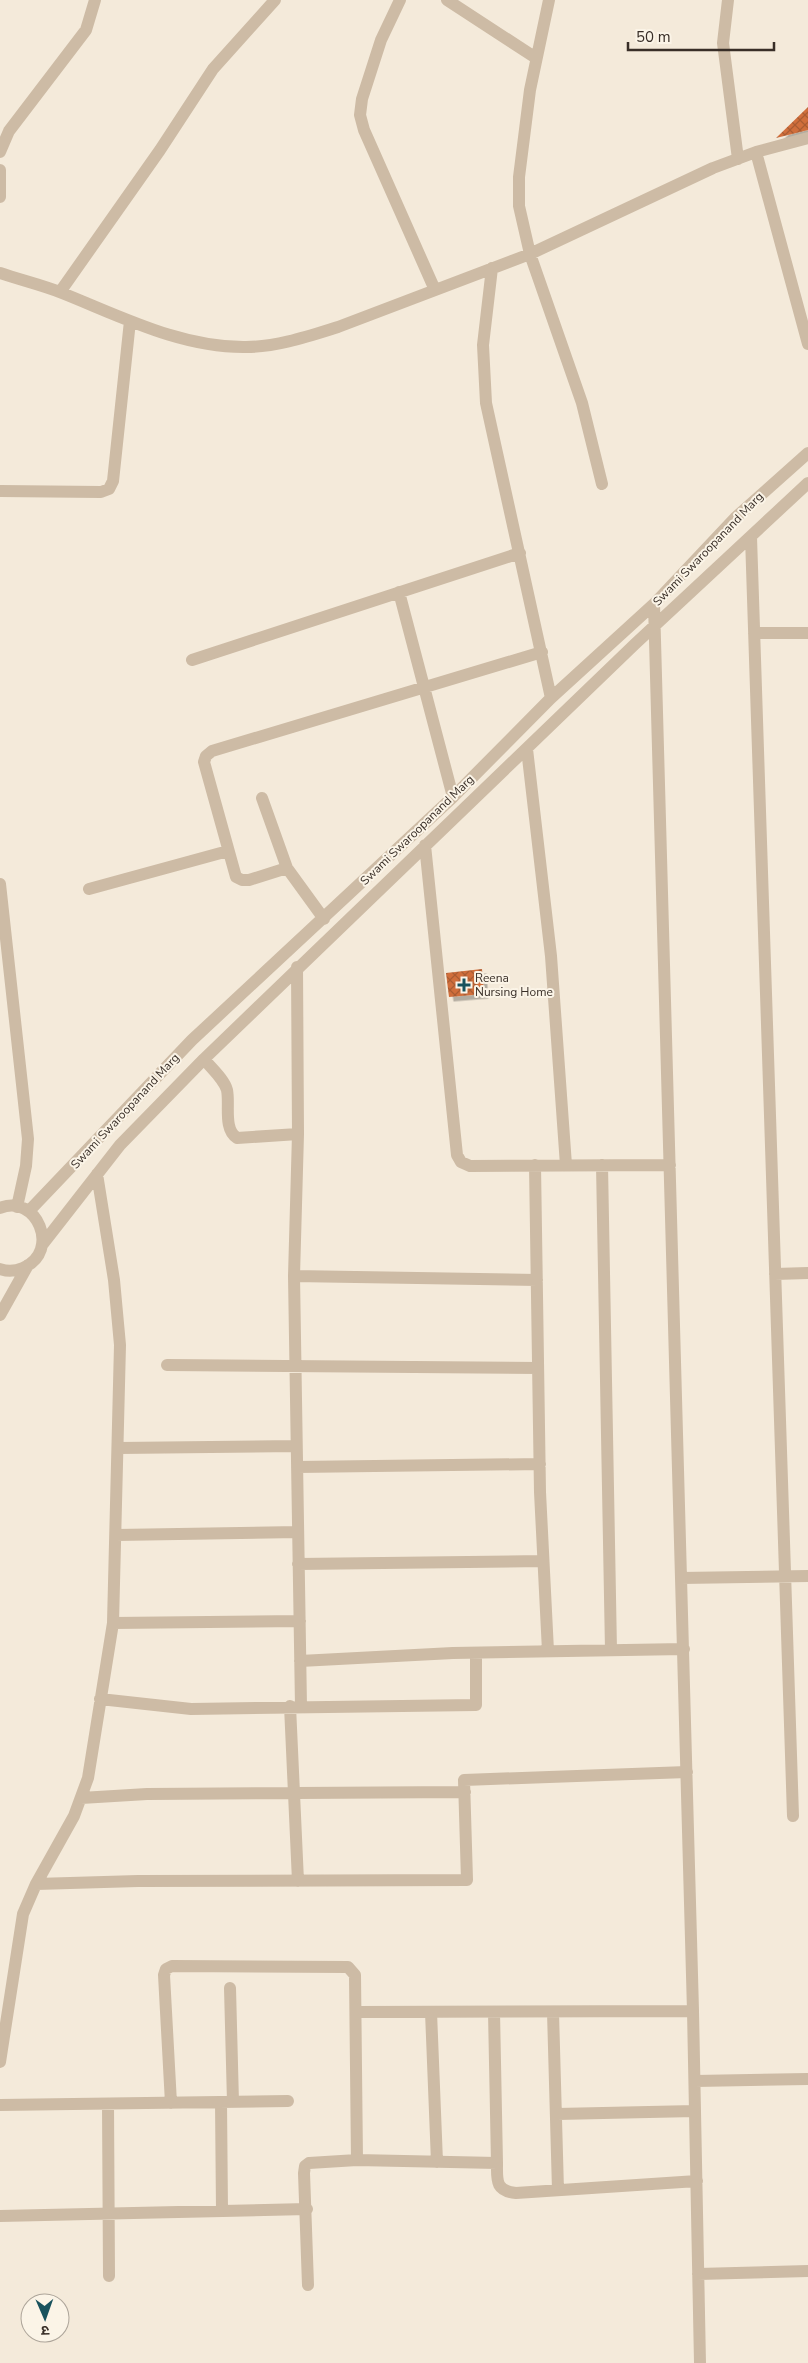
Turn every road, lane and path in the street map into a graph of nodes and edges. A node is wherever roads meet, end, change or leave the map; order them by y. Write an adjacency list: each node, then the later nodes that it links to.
1 (95, 0): 9 (street)
2 (275, 0): 18 (street)
3 (400, 0): 17 (street)
4 (447, 0): 7 (street)
5 (550, 0): 7 (street)
6 (728, 0): 11 (street)
7 (536, 58): 14 (street)
8 (808, 138): 10 (street)
9 (0, 152)
10 (756, 152): 11 (street); 20 (street)
11 (738, 159): 14 (street)
12 (0, 170): 13 (street)
13 (0, 197)
14 (530, 254): 15 (street); 23 (street)
15 (492, 268): 17 (street); 26 (street)
16 (0, 274): 18 (street)
17 (435, 290): 19 (street)
18 (60, 292): 19 (street)
19 (130, 321): 24 (street)
20 (808, 344)
21 (808, 453): 28 (street, Swami Swaroopanand Marg)
22 (808, 483): 25 (street, Swami Swaroopanand Marg)
23 (602, 484)
24 (0, 491)
25 (751, 537): 29 (street, Swami Swaroopanand Marg); 30 (street)
26 (520, 553): 27 (street); 32 (street)
27 (399, 592): 33 (street); 34 (street)
28 (654, 604): 29 (street); 35 (street, Swami Swaroopanand Marg)
29 (655, 627): 36 (street, Swami Swaroopanand Marg); 51 (street)
30 (754, 633): 31 (street); 58 (street)
31 (808, 633)
32 (542, 652): 34 (street); 35 (street)
33 (192, 660)
34 (422, 687): 38 (street); 40 (street)
35 (551, 698): 38 (street, Swami Swaroopanand Marg)
36 (527, 749): 39 (street, Swami Swaroopanand Marg); 49 (street)
37 (262, 798): 41 (street)
38 (453, 798): 44 (street, Swami Swaroopanand Marg)
39 (425, 845): 45 (street, Swami Swaroopanand Marg); 48 (street)
40 (228, 851): 41 (street); 43 (street)
41 (287, 868): 44 (street)
42 (0, 884): 53 (street)
43 (89, 889)
44 (324, 919): 53 (street, Swami Swaroopanand Marg)
45 (297, 968): 46 (street, Swami Swaroopanand Marg); 47 (street)
46 (204, 1059): 47 (street); 52 (street, Swami Swaroopanand Marg)
47 (298, 1134): 59 (street)
48 (535, 1165): 49 (street); 60 (street)
49 (566, 1165): 50 (street)
50 (602, 1165): 51 (street); 79 (street)
51 (670, 1165): 75 (street)
52 (96, 1174): 54 (street, Swami Swaroopanand Marg); 66 (street)
53 (10, 1207): 54 (street)
54 (42, 1245): 55 (street, Swami Swaroopanand Marg)
55 (28, 1265): 56 (street); 61 (street, Swami Swaroopanand Marg)
56 (0, 1268)
57 (808, 1273): 58 (street)
58 (775, 1274): 73 (street)
59 (294, 1276): 60 (street); 63 (street)
60 (537, 1280): 64 (street)
61 (0, 1315)
62 (167, 1365): 63 (street)
63 (295, 1366): 64 (street); 65 (street)
64 (538, 1368): 67 (street)
65 (296, 1446): 66 (street); 68 (street)
66 (119, 1448): 70 (street)
67 (540, 1464): 68 (street); 71 (street)
68 (297, 1466): 69 (street)
69 (298, 1532): 70 (street); 72 (street)
70 (116, 1535): 77 (street)
71 (543, 1561): 72 (street); 80 (street)
72 (298, 1564): 76 (street)
73 (786, 1576): 74 (street); 75 (street); 89 (street)
74 (808, 1576)
75 (682, 1578): 78 (street)
76 (300, 1621): 77 (street); 82 (street)
77 (113, 1623): 83 (street)
78 (684, 1649): 79 (street); 85 (street)
79 (610, 1650): 80 (street)
80 (548, 1652): 81 (street)
81 (476, 1653): 82 (street); 84 (street)
82 (300, 1661): 84 (street)
83 (100, 1699): 84 (street); 88 (street)
84 (296, 1706): 87 (street)
85 (687, 1772): 86 (street); 93 (street)
86 (465, 1792): 87 (street); 90 (street)
87 (293, 1793): 88 (street); 90 (street)
88 (81, 1798): 91 (street)
89 (793, 1816)
90 (298, 1881): 91 (street)
91 (36, 1884): 98 (street)
92 (230, 1988): 102 (street)
93 (693, 2011): 97 (street); 100 (street)
94 (357, 2012): 95 (street); 103 (street); 108 (street)
95 (431, 2012): 96 (street); 109 (street)
96 (494, 2012): 97 (street); 110 (street)
97 (553, 2012): 107 (street)
98 (0, 2062)
99 (808, 2079): 100 (street)
100 (694, 2081): 106 (street)
101 (288, 2101): 102 (street)
102 (227, 2102): 103 (street); 114 (street)
103 (171, 2103): 104 (street)
104 (108, 2104): 105 (street); 115 (street)
105 (0, 2105)
106 (695, 2111): 107 (street); 111 (street)
107 (557, 2114): 112 (street)
108 (357, 2160): 109 (street); 113 (street)
109 (436, 2162): 110 (street)
110 (497, 2163): 112 (street)
111 (697, 2181): 112 (street); 118 (street)
112 (558, 2190)
113 (307, 2209): 114 (street); 120 (street)
114 (222, 2211): 115 (street)
115 (108, 2213): 116 (street); 119 (street)
116 (0, 2216)
117 (808, 2272): 118 (street)
118 (698, 2274): 121 (street)
119 (109, 2276)
120 (308, 2285)
121 (700, 2363)

